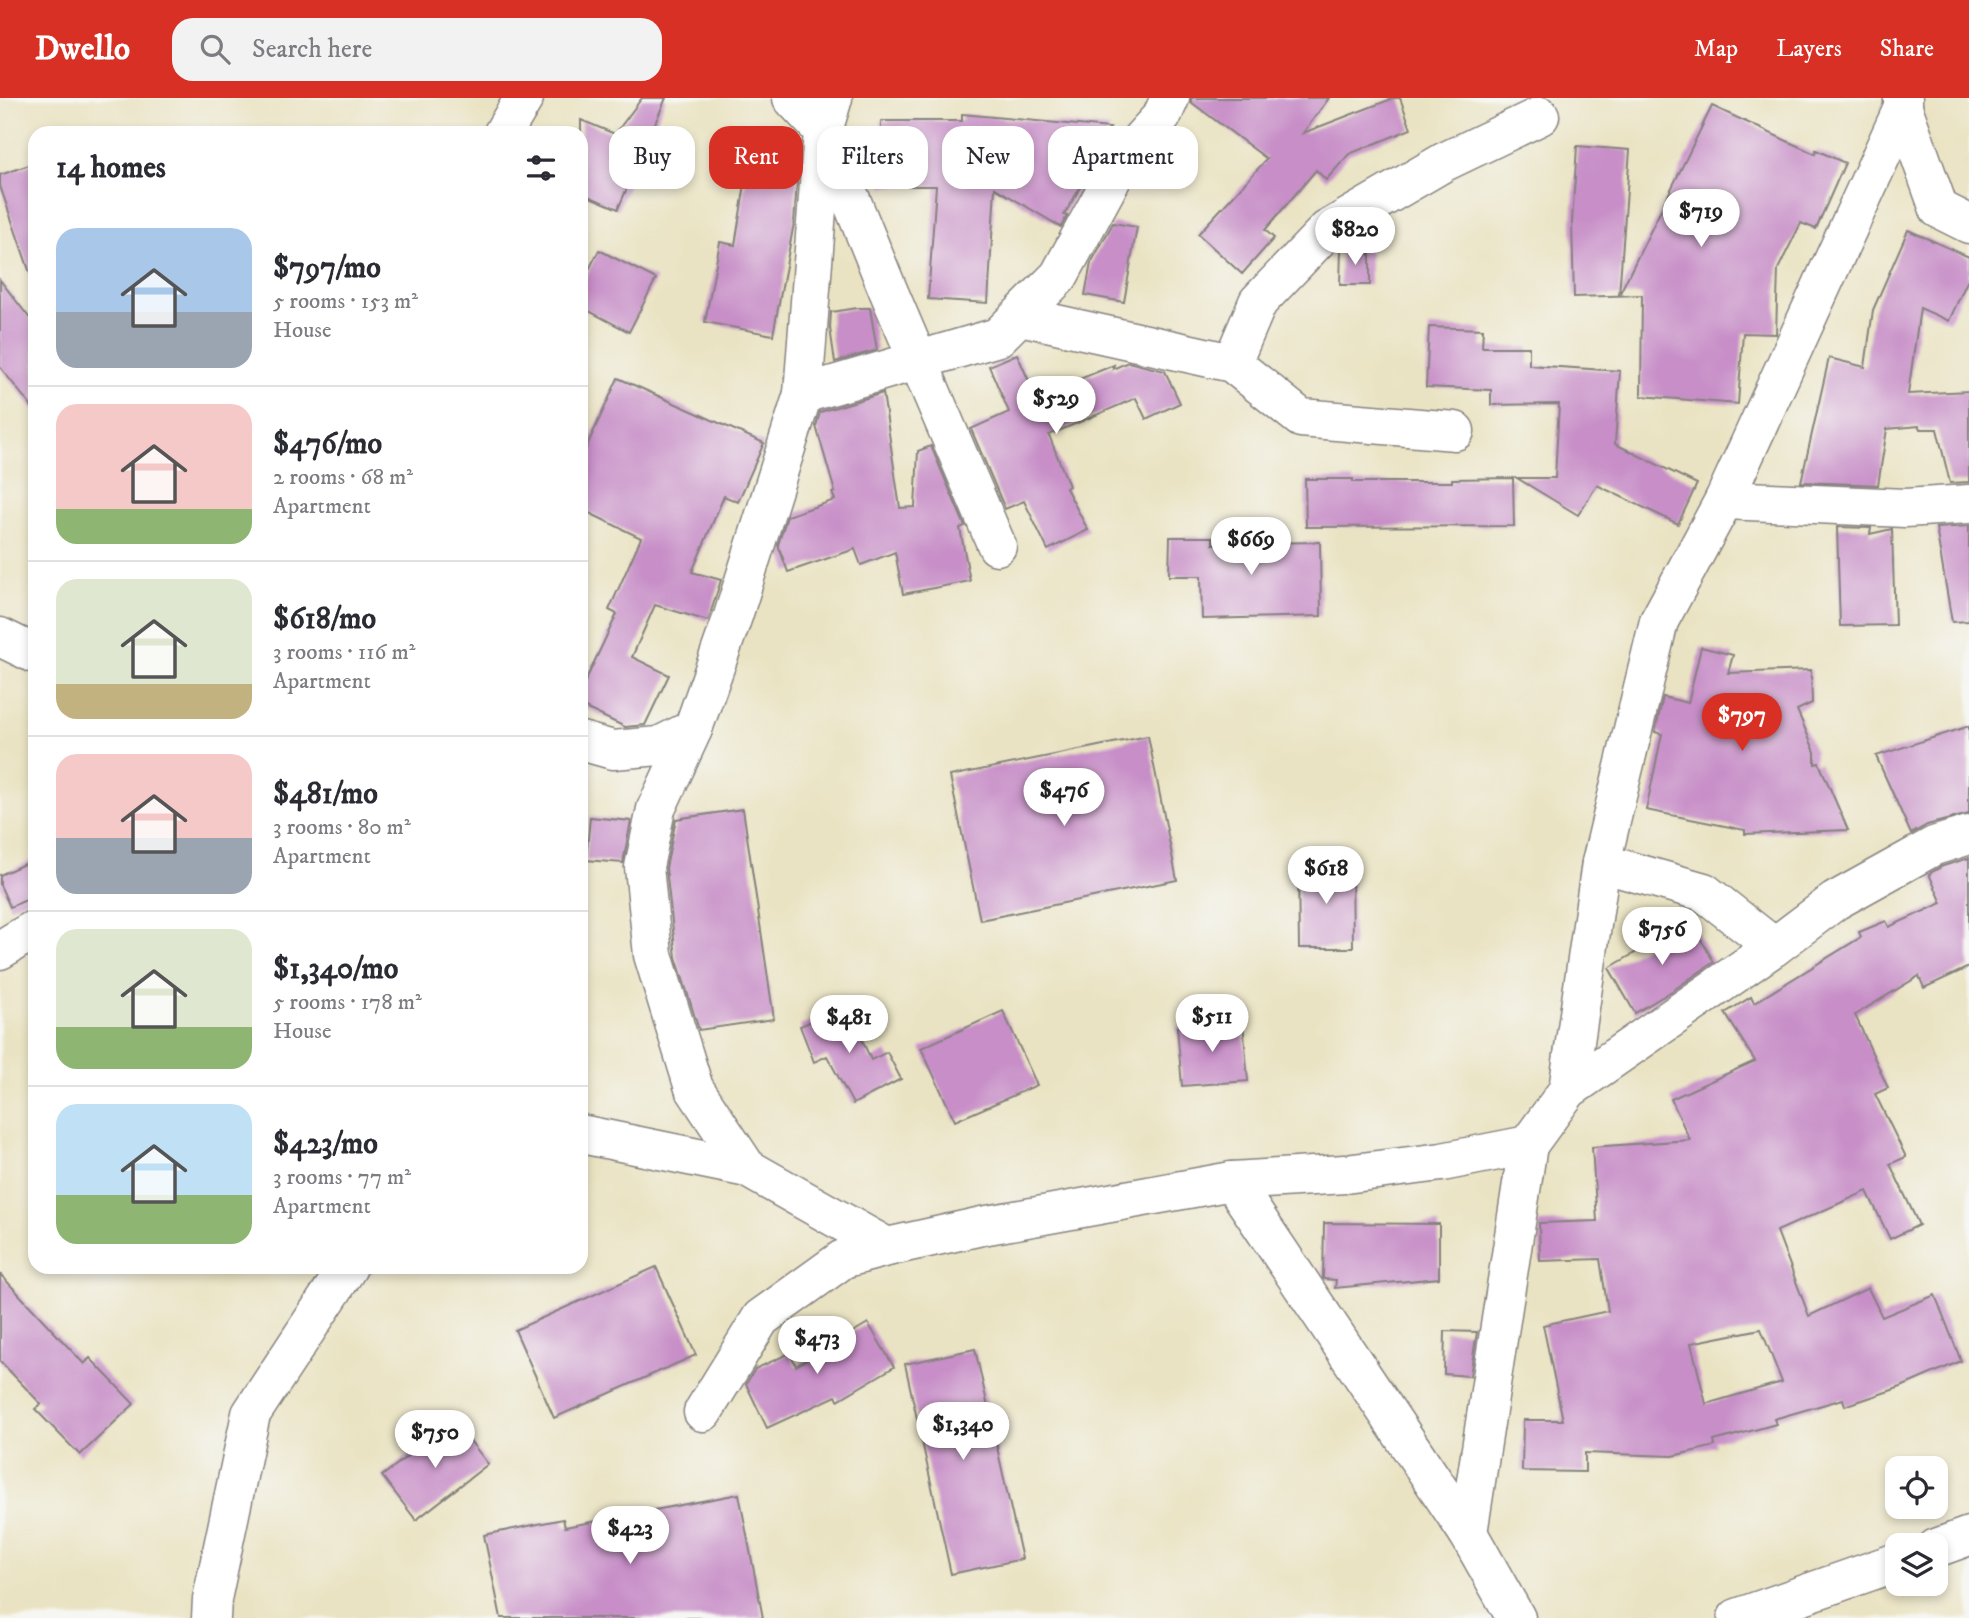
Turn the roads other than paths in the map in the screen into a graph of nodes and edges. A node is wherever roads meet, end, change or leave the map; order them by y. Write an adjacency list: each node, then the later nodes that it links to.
1 (524, 98): 7 (street)
2 (792, 98): 5 (street)
3 (1170, 98): 9 (street)
4 (1903, 103): 8 (street); 14 (street)
5 (828, 115): 10 (street); 12 (street)
6 (1540, 116): 11 (street)
7 (507, 126)
8 (1969, 225)
9 (1020, 316): 10 (street); 11 (street)
10 (918, 360): 12 (street); 16 (street)
11 (1232, 363): 13 (street)
12 (803, 394): 19 (street)
13 (1455, 431)
14 (1724, 500): 15 (street); 22 (street)
15 (1969, 504)
16 (997, 546)
17 (0, 637): 18 (street)
18 (28, 651)
19 (693, 729): 20 (street); 29 (street)
20 (588, 743)
21 (1969, 835): 24 (street)
22 (1601, 863): 24 (street); 26 (street)
23 (28, 933): 25 (street)
24 (1774, 947): 26 (street)
25 (0, 950)
26 (1568, 1090): 28 (street)
27 (588, 1135): 29 (street)
28 (1528, 1145): 30 (street); 34 (street)
29 (747, 1168): 31 (street)
30 (1232, 1181): 31 (street); 34 (street)
31 (887, 1247): 33 (street)
32 (343, 1274): 38 (street)
33 (703, 1412)
34 (1468, 1533): 39 (street)
35 (1969, 1536): 36 (street)
36 (1948, 1544)
37 (1885, 1566): 40 (street)
38 (211, 1618)
39 (1516, 1618)
40 (1737, 1618)

